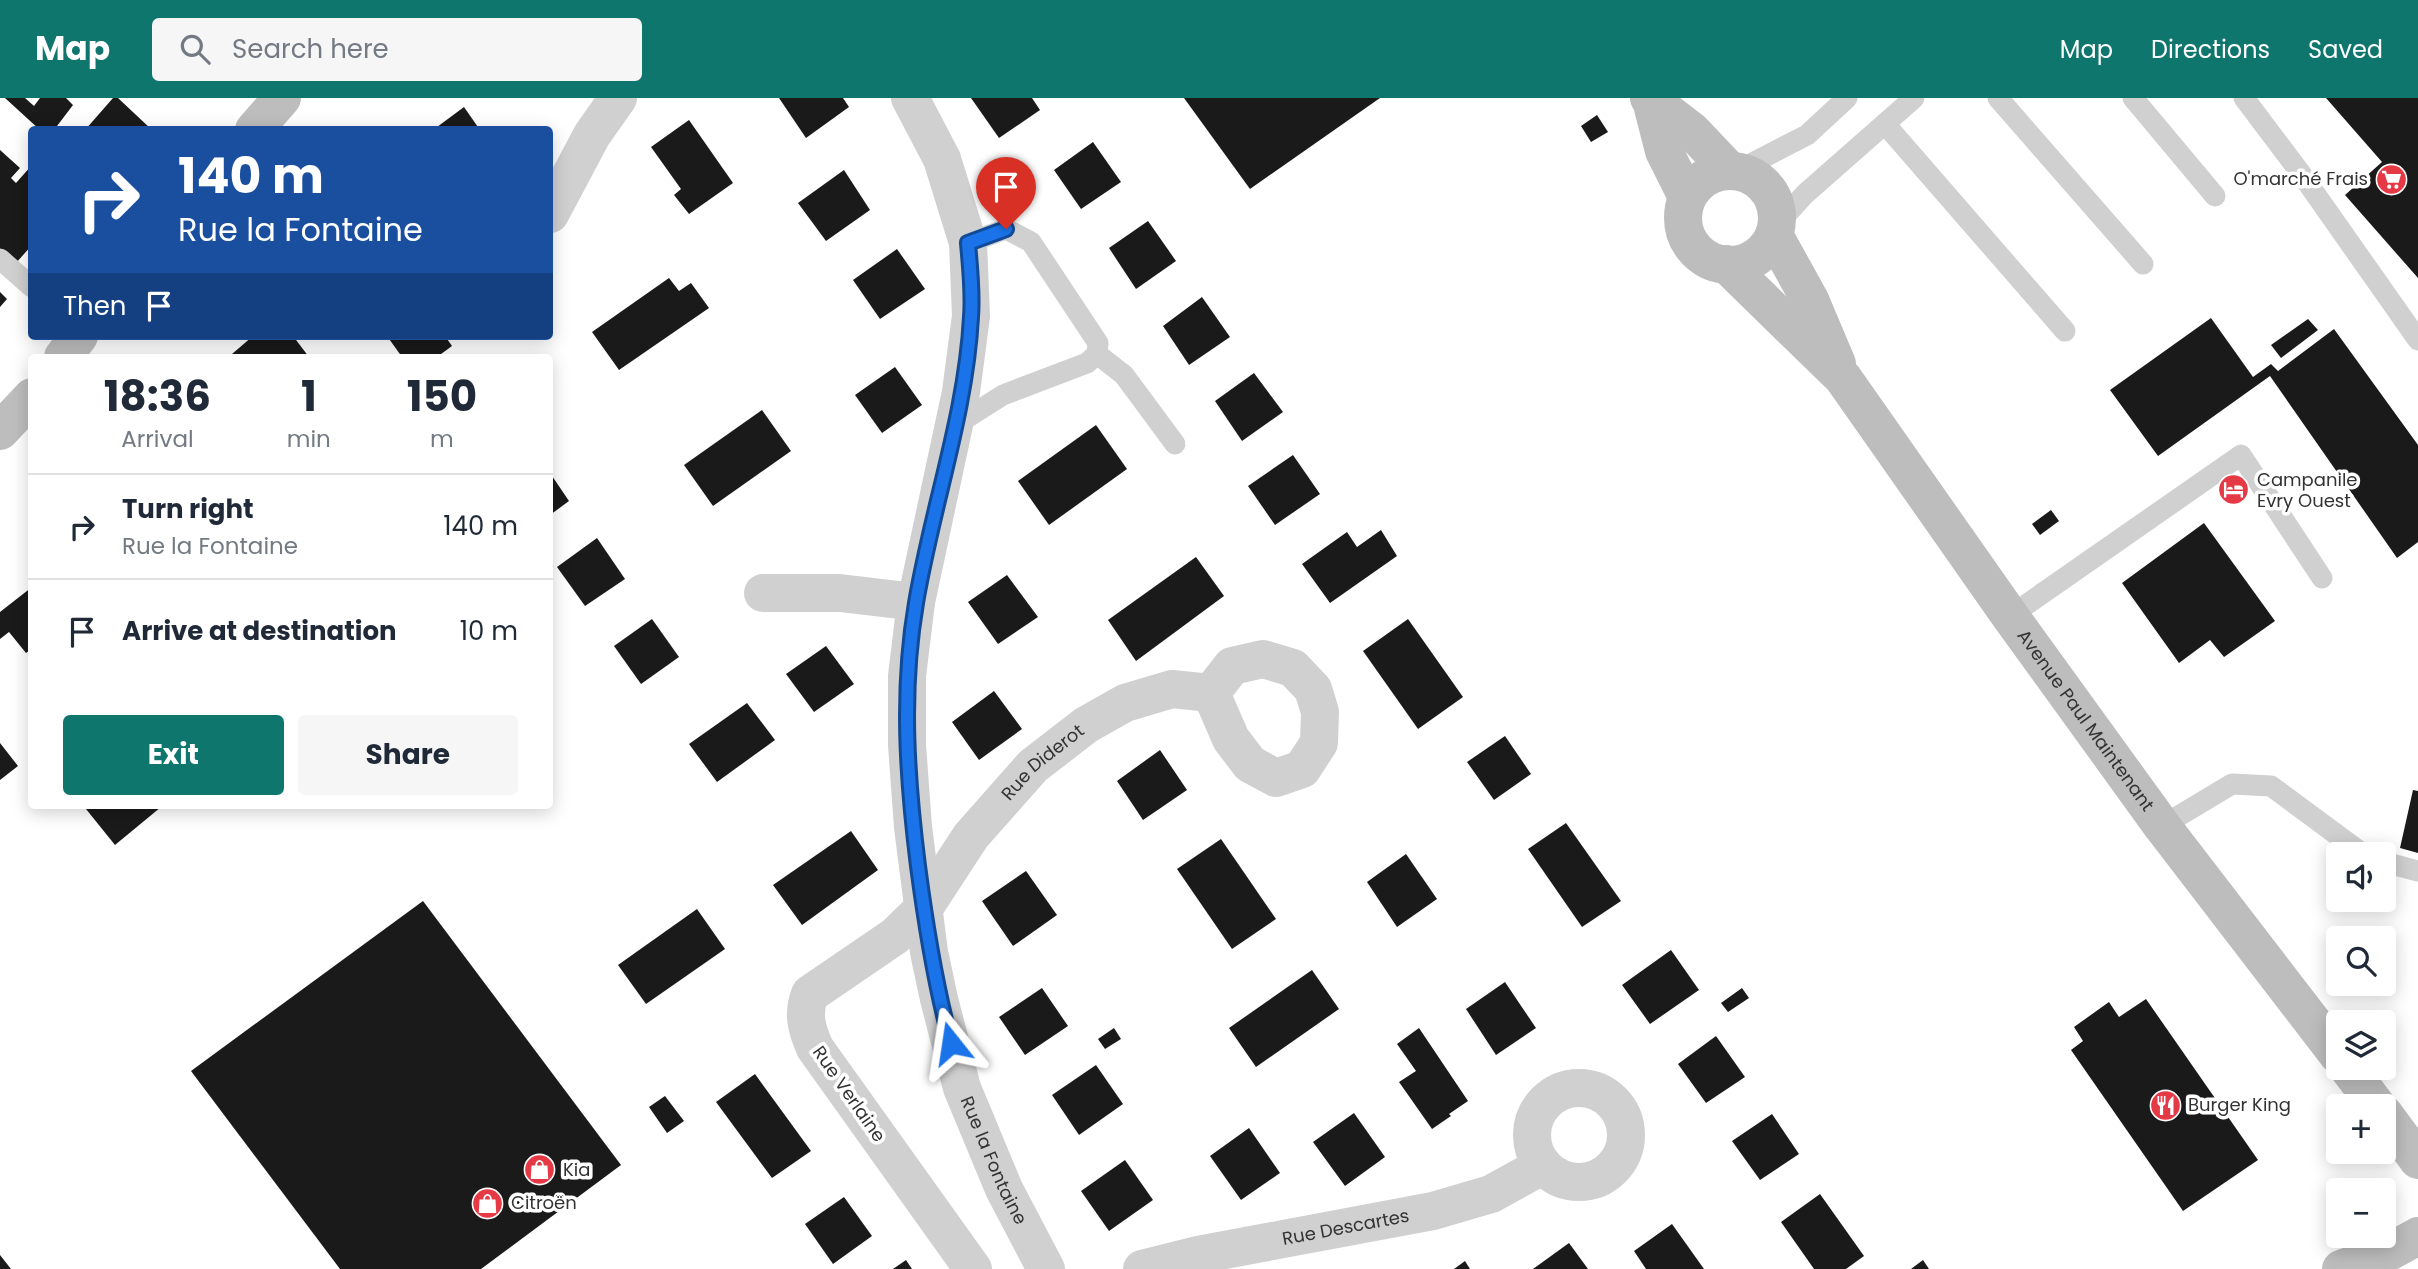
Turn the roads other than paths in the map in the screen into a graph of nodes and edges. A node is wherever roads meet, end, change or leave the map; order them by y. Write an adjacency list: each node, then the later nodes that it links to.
1 (282, 98): 11 (street)
2 (618, 98): 15 (street)
3 (910, 98): 17 (street, Rue la Fontaine)
4 (1847, 98): 12 (lane)
5 (1914, 98): 10 (lane)
6 (1998, 98): 20 (lane)
7 (2133, 98): 13 (lane)
8 (2244, 98): 24 (lane)
9 (1650, 99): 12 (street); 14 (street)
10 (1885, 124): 16 (lane); 22 (lane)
11 (258, 126)
12 (1733, 171): 14 (street); 16 (street)
13 (2215, 196)
14 (1687, 197): 19 (street)
15 (553, 208)
16 (1775, 230): 19 (street); 27 (street, Avenue Paul Maintenant)
17 (968, 243): 26 (lane); 29 (street, Rue la Fontaine)
18 (0, 259): 21 (lane)
19 (1726, 264): 27 (street, Avenue Paul Maintenant)
20 (2143, 264)
21 (28, 284)
22 (2065, 331)
23 (76, 340): 25 (street)
24 (2418, 340)
25 (65, 354)
26 (1097, 354): 29 (lane); 31 (lane)
27 (1843, 379): 35 (street, Avenue Paul Maintenant)
28 (28, 401): 30 (street)
29 (954, 426): 34 (street, Rue la Fontaine)
30 (0, 431)
31 (1175, 444)
32 (2322, 578): 35 (lane)
33 (763, 593): 34 (street)
34 (916, 602): 41 (street, Rue la Fontaine)
35 (2010, 616): 37 (street, Avenue Paul Maintenant)
36 (1211, 693): 41 (street, Rue Diderot)
37 (2162, 827): 38 (lane); 42 (street, Avenue Paul Maintenant)
38 (2347, 842)
39 (2396, 865): 40 (lane)
40 (2418, 871)
41 (924, 908): 49 (street, Rue Verlaine); 50 (street, Rue la Fontaine)
42 (2326, 1039)
43 (2357, 1080): 44 (street)
44 (2368, 1094)
45 (2396, 1130): 46 (street)
46 (2418, 1160)
47 (1542, 1166): 51 (street, Rue Descartes)
48 (2418, 1236): 52 (street)
49 (973, 1269)
50 (1046, 1269)
51 (1142, 1269)
52 (2341, 1269)

